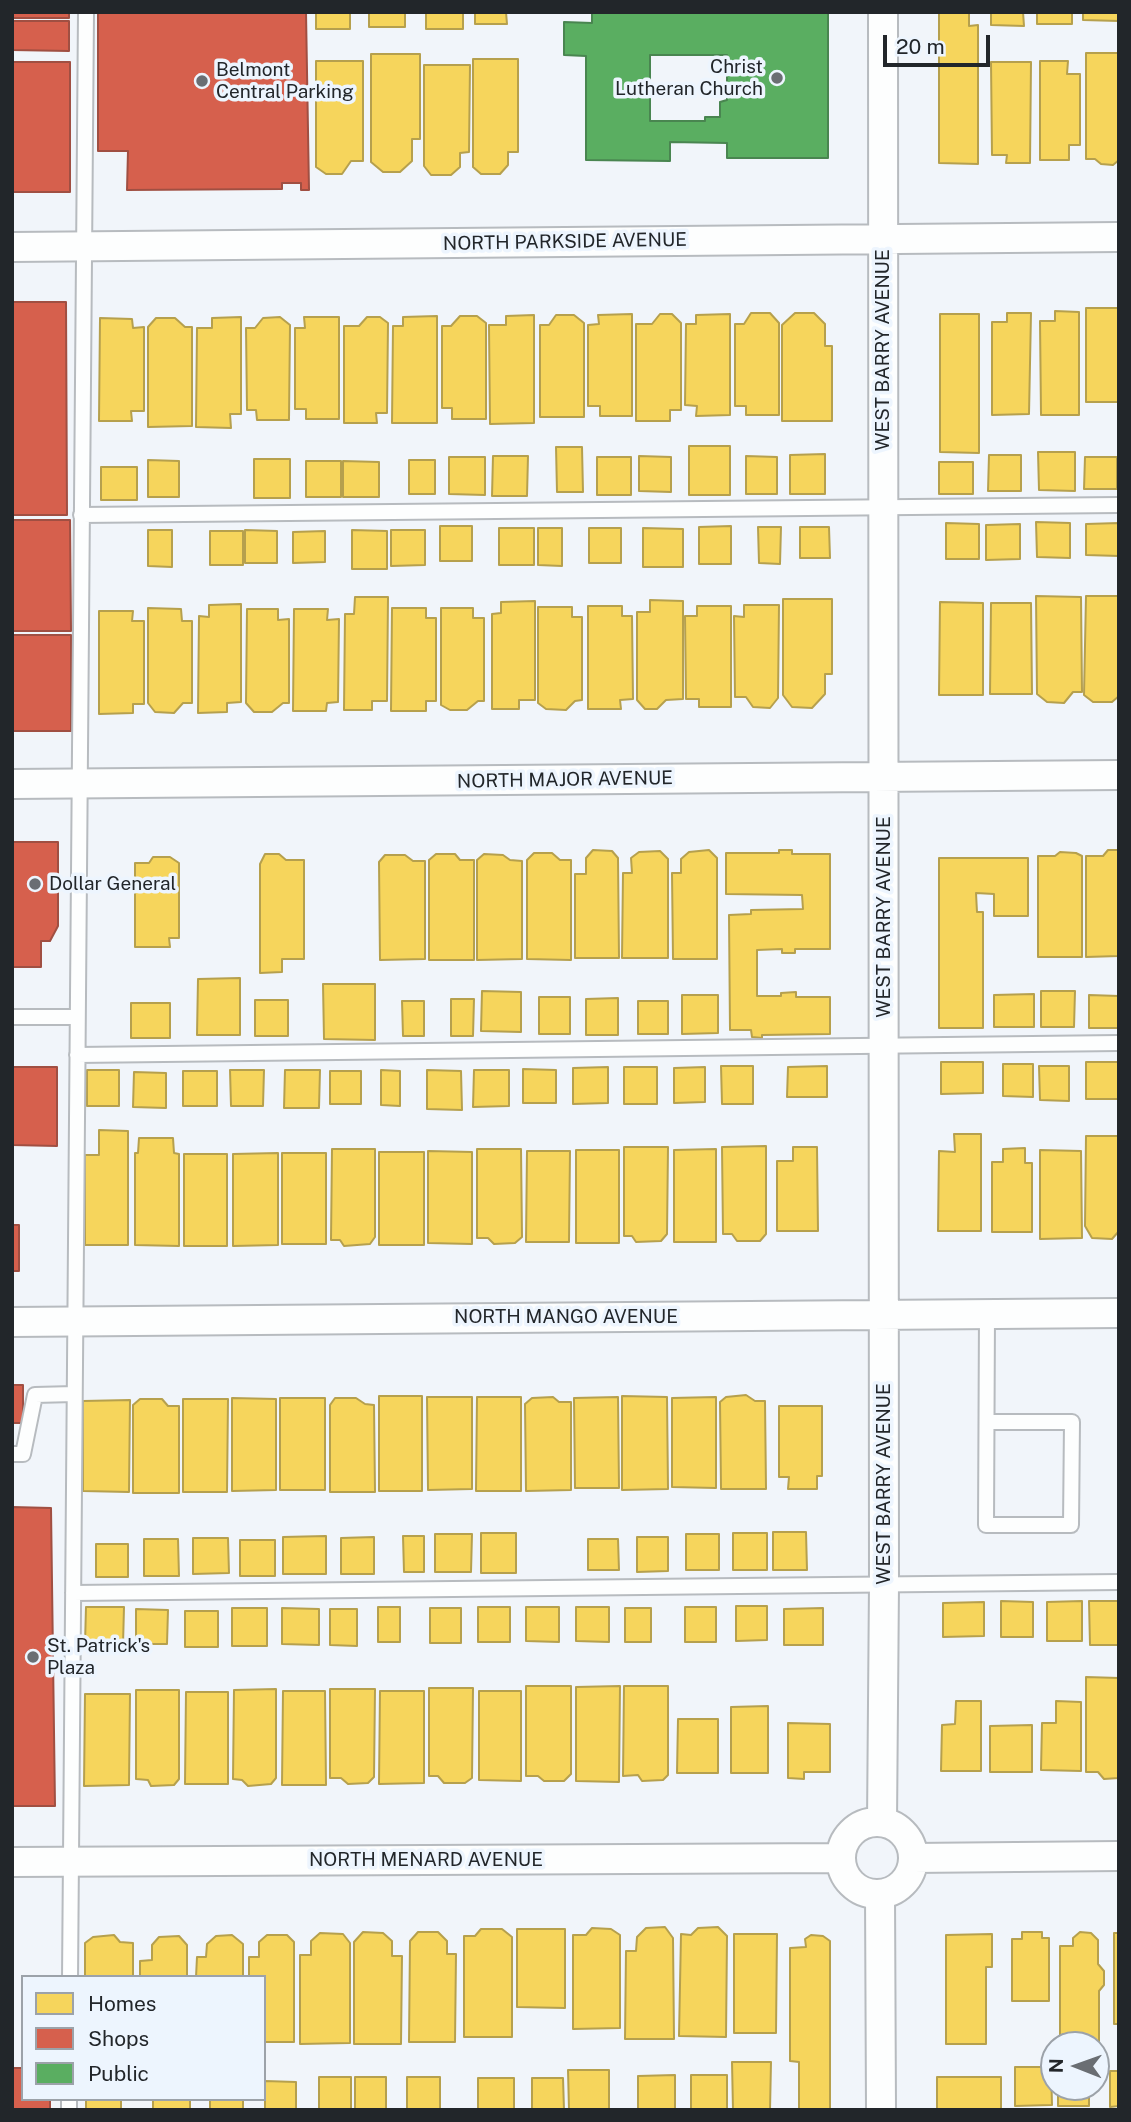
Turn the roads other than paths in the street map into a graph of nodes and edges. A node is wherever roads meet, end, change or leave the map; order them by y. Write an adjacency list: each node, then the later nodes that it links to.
1 (86, 12): 5 (lane)
2 (883, 12): 4 (street, WEST BARRY AVENUE)
3 (1119, 237): 4 (street, NORTH PARKSIDE AVENUE)
4 (883, 239): 5 (street, NORTH PARKSIDE AVENUE); 8 (street, WEST BARRY AVENUE)
5 (83, 246): 6 (street, NORTH PARKSIDE AVENUE); 9 (lane)
6 (12, 247)
7 (1119, 505): 8 (lane)
8 (883, 507): 9 (lane); 11 (street, WEST BARRY AVENUE)
9 (81, 516): 12 (lane)
10 (1119, 775): 11 (street, NORTH MAJOR AVENUE)
11 (883, 777): 12 (street, NORTH MAJOR AVENUE); 17 (street, WEST BARRY AVENUE)
12 (79, 784): 13 (street, NORTH MAJOR AVENUE); 15 (lane)
13 (12, 785)
14 (12, 1017): 15 (lane)
15 (77, 1017): 18 (lane)
16 (1119, 1043): 17 (lane)
17 (884, 1044): 18 (lane); 21 (street, WEST BARRY AVENUE)
18 (77, 1055): 22 (lane)
19 (1119, 1313): 20 (street, NORTH MANGO AVENUE)
20 (987, 1314): 21 (street, NORTH MANGO AVENUE); 25 (lane)
21 (884, 1315): 22 (street, NORTH MANGO AVENUE); 28 (street, WEST BARRY AVENUE)
22 (75, 1321): 23 (street, NORTH MANGO AVENUE); 24 (lane)
23 (12, 1322)
24 (74, 1394): 26 (lane); 29 (lane)
25 (987, 1422): 25 (lane)
26 (12, 1454)
27 (1119, 1582): 28 (lane)
28 (884, 1584): 29 (lane); 30 (street, WEST BARRY AVENUE)
29 (73, 1593): 35 (lane)
30 (882, 1822): 32 (street); 33 (street)
31 (1119, 1856): 33 (street)
32 (841, 1858): 35 (street, NORTH MENARD AVENUE); 36 (street)
33 (913, 1858): 36 (street)
34 (12, 1862): 35 (street, NORTH MENARD AVENUE)
35 (70, 1862): 37 (lane)
36 (880, 1894): 38 (street)
37 (70, 1975)
38 (881, 2110)

